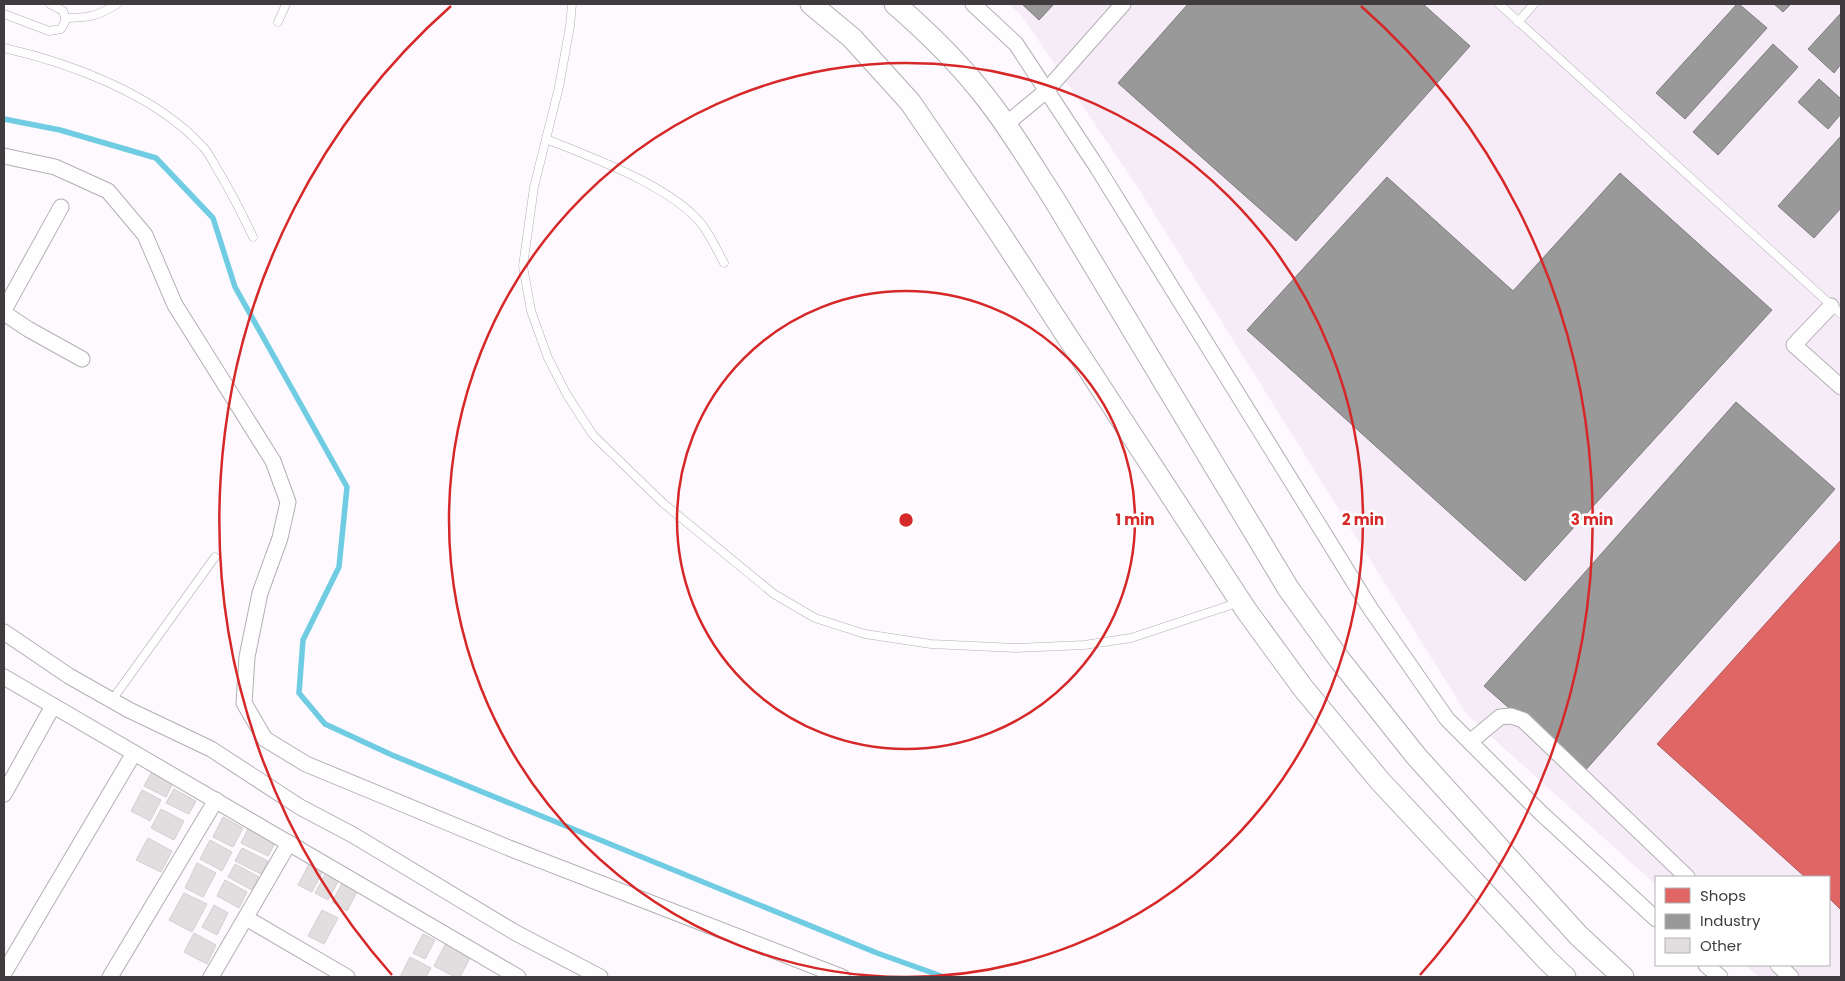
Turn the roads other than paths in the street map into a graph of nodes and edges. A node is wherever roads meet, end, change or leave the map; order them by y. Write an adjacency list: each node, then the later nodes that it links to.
1 (50, 4): 12 (lane)
2 (117, 4): 12 (lane)
3 (286, 4): 13 (lane)
4 (572, 4): 18 (lane)
5 (810, 4): 28 (main road)
6 (895, 4): 17 (main road)
7 (973, 4): 16 (street)
8 (1123, 4): 16 (street)
9 (1499, 4): 14 (lane)
10 (1534, 4): 14 (lane)
11 (4, 14): 12 (lane)
12 (65, 18)
13 (278, 22)
14 (1518, 22): 23 (lane)
15 (4, 48): 21 (lane)
16 (1046, 91): 17 (street); 33 (street)
17 (1005, 125): 51 (main road)
18 (546, 139): 22 (lane); 28 (lane)
19 (4, 156): 49 (street)
20 (61, 207): 24 (street)
21 (253, 237)
22 (724, 263)
23 (1836, 310): 26 (street)
24 (4, 312): 25 (street)
25 (82, 359)
26 (1841, 388)
27 (215, 557): 31 (lane)
28 (1241, 602): 50 (main road)
29 (4, 632): 31 (street)
30 (4, 677): 32 (street)
31 (112, 700): 48 (street)
32 (53, 706): 34 (street); 35 (street)
33 (1470, 742): 38 (street); 40 (street)
34 (134, 753): 36 (street); 43 (street)
35 (4, 794)
36 (216, 800): 37 (street); 44 (street)
37 (289, 843): 39 (street); 47 (street)
38 (1686, 876)
39 (246, 918): 45 (street); 46 (street)
40 (1655, 918)
41 (1707, 966): 52 (street)
42 (1779, 966): 53 (street)
43 (4, 973)
44 (110, 977)
45 (211, 977)
46 (347, 977)
47 (518, 977)
48 (600, 977)
49 (842, 977)
50 (1565, 977)
51 (1623, 977)
52 (1720, 977)
53 (1791, 977)

